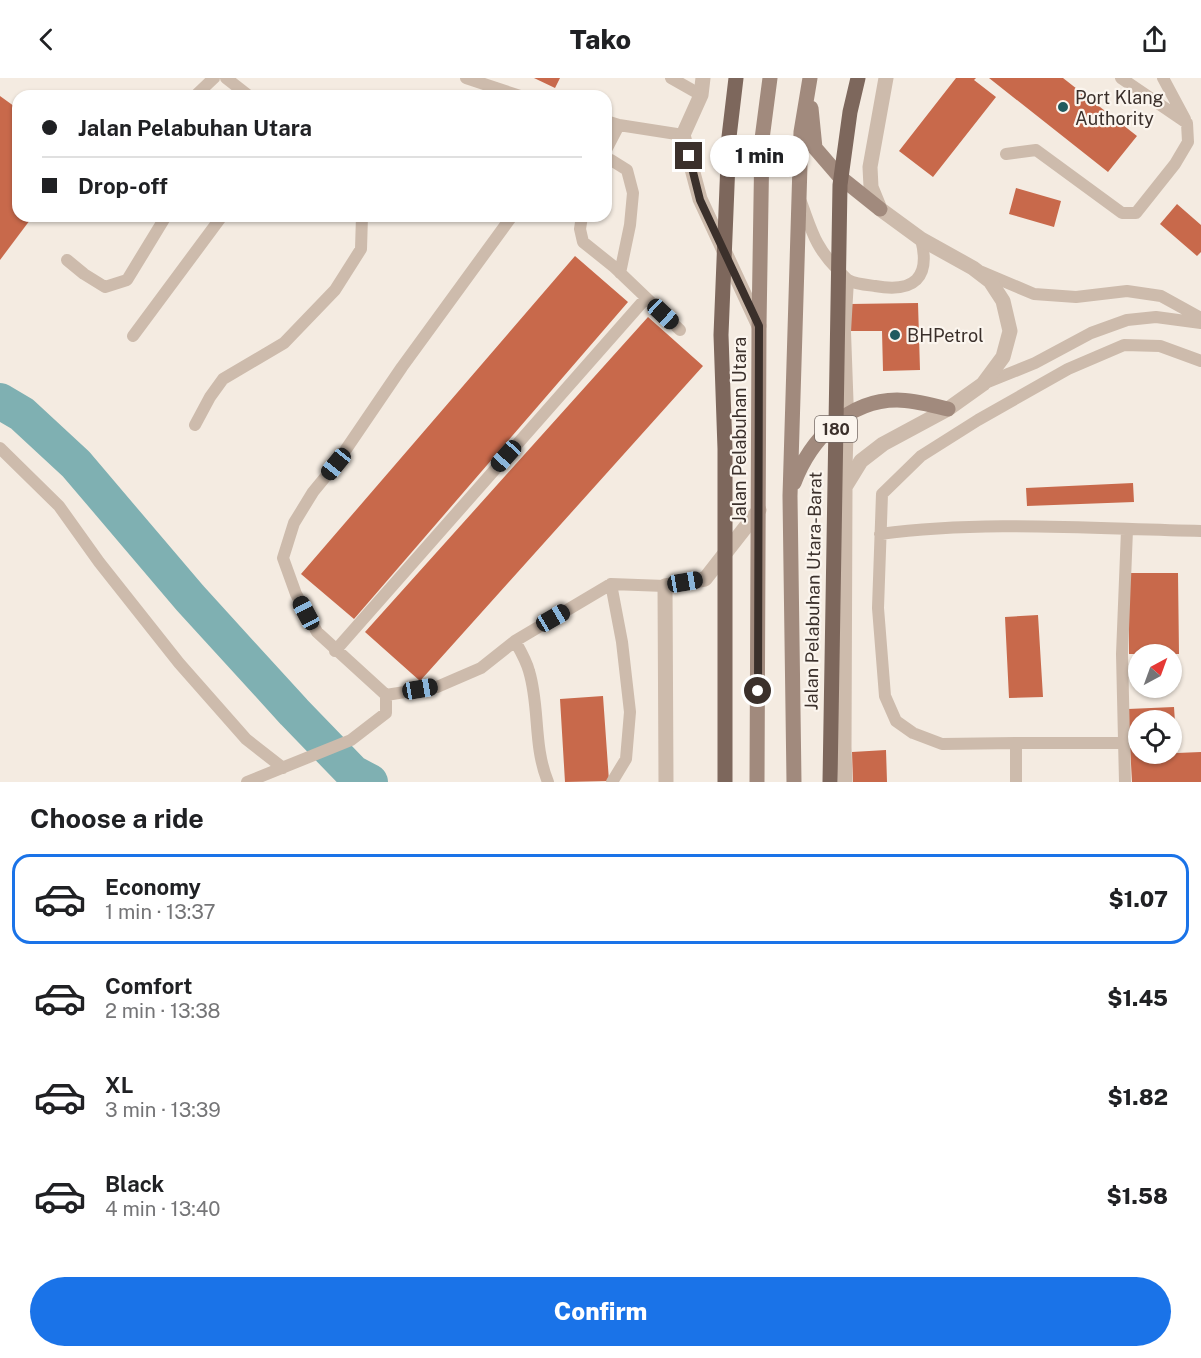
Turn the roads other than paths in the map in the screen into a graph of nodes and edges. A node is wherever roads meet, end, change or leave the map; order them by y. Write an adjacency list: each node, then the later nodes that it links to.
1 (214, 78): 13 (lane)
2 (226, 78): 14 (lane)
3 (466, 78): 15 (lane)
4 (671, 78): 16 (lane)
5 (703, 78): 16 (street)
6 (736, 78): 66 (main road, bridge)
7 (770, 78): 39 (main road, Jalan Pelabuhan Utara)
8 (811, 78): 24 (main road); 25 (main road)
9 (858, 78): 69 (main road, Jalan Pelabuhan Utara-Barat / 180, bridge)
10 (886, 78): 25 (street)
11 (1121, 78): 18 (lane)
12 (1163, 78): 18 (lane)
13 (201, 90)
14 (241, 90)
15 (502, 90)
16 (701, 95): 20 (street)
17 (612, 123): 19 (lane)
18 (1187, 123): 22 (lane)
19 (619, 125): 20 (lane); 21 (lane)
20 (683, 135): 39 (street)
21 (612, 138)
22 (1006, 154)
23 (612, 161): 34 (lane)
24 (799, 198): 35 (lane); 49 (main road)
25 (880, 209): 31 (street)
26 (162, 222): 32 (lane)
27 (218, 222): 41 (lane)
28 (362, 222): 46 (lane)
29 (508, 222): 57 (lane)
30 (581, 222): 34 (lane)
31 (921, 239): 33 (street); 35 (lane)
32 (68, 260)
33 (973, 268): 37 (lane); 43 (street)
34 (620, 273): 36 (lane)
35 (848, 280): 45 (lane)
36 (646, 298): 40 (lane); 57 (lane)
37 (1201, 318)
38 (1201, 323): 43 (lane)
39 (759, 326): 50 (main road, Jalan Pelabuhan Utara)
40 (680, 330)
41 (133, 336)
42 (1201, 361): 53 (lane)
43 (983, 384): 44 (street)
44 (948, 409): 45 (main road); 48 (street)
45 (848, 415): 48 (lane); 49 (main road)
46 (195, 425)
47 (0, 448): 61 (lane)
48 (846, 487): 70 (street)
49 (790, 496): 68 (main road)
50 (759, 510): 55 (street); 67 (main road, Jalan Pelabuhan Utara)
51 (1127, 530): 52 (lane); 53 (lane); 60 (lane)
52 (1201, 531)
53 (880, 534): 59 (lane)
54 (611, 584): 55 (lane); 56 (lane); 64 (lane)
55 (665, 586): 65 (street)
56 (515, 641): 58 (lane); 63 (lane)
57 (336, 651): 58 (lane)
58 (386, 695): 61 (lane)
59 (1016, 743): 60 (lane); 71 (lane)
60 (1123, 743): 72 (lane)
61 (283, 768): 62 (lane)
62 (247, 782)
63 (548, 782)
64 (612, 782)
65 (666, 782)
66 (725, 782)
67 (757, 782)
68 (794, 782)
69 (830, 782)
70 (845, 782)
71 (1016, 782)
72 (1125, 782)

